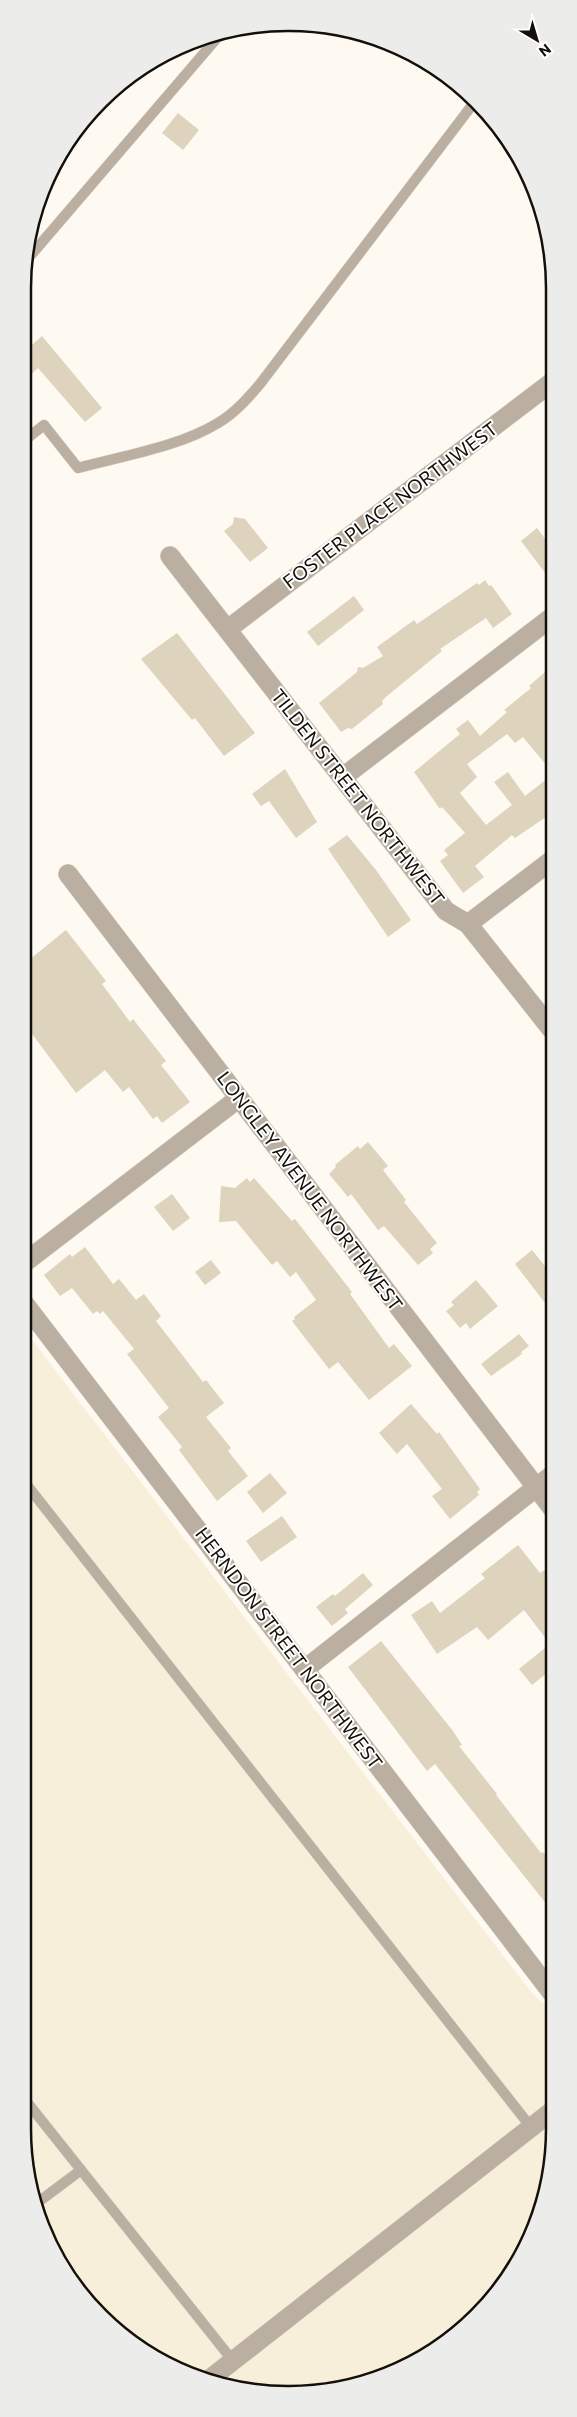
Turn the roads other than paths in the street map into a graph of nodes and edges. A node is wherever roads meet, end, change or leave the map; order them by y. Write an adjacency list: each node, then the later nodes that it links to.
1 (213, 43): 3 (lane)
2 (470, 107): 5 (lane)
3 (34, 252)
4 (546, 387): 8 (street, FOSTER PLACE NORTHWEST)
5 (31, 435)
6 (170, 556): 8 (street, TILDEN STREET NORTHWEST)
7 (546, 622): 9 (street)
8 (228, 628): 9 (street, TILDEN STREET NORTHWEST)
9 (343, 776): 12 (street, TILDEN STREET NORTHWEST)
10 (546, 865): 12 (street)
11 (68, 874): 14 (street, LONGLEY AVENUE NORTHWEST)
12 (468, 924): 13 (street, TILDEN STREET NORTHWEST)
13 (546, 1022)
14 (239, 1098): 15 (street); 18 (street, LONGLEY AVENUE NORTHWEST)
15 (31, 1257)
16 (31, 1313): 21 (street, HERNDON STREET NORTHWEST)
17 (546, 1480): 18 (street)
18 (537, 1488): 20 (street, LONGLEY AVENUE NORTHWEST); 21 (street)
19 (31, 1490): 25 (lane)
20 (546, 1500)
21 (305, 1669): 22 (street, HERNDON STREET NORTHWEST)
22 (546, 1985)
23 (31, 2107): 26 (lane)
24 (546, 2115): 25 (street)
25 (530, 2126): 28 (street)
26 (81, 2170): 27 (lane); 28 (lane)
27 (41, 2200)
28 (233, 2361): 29 (street)
29 (215, 2375)

